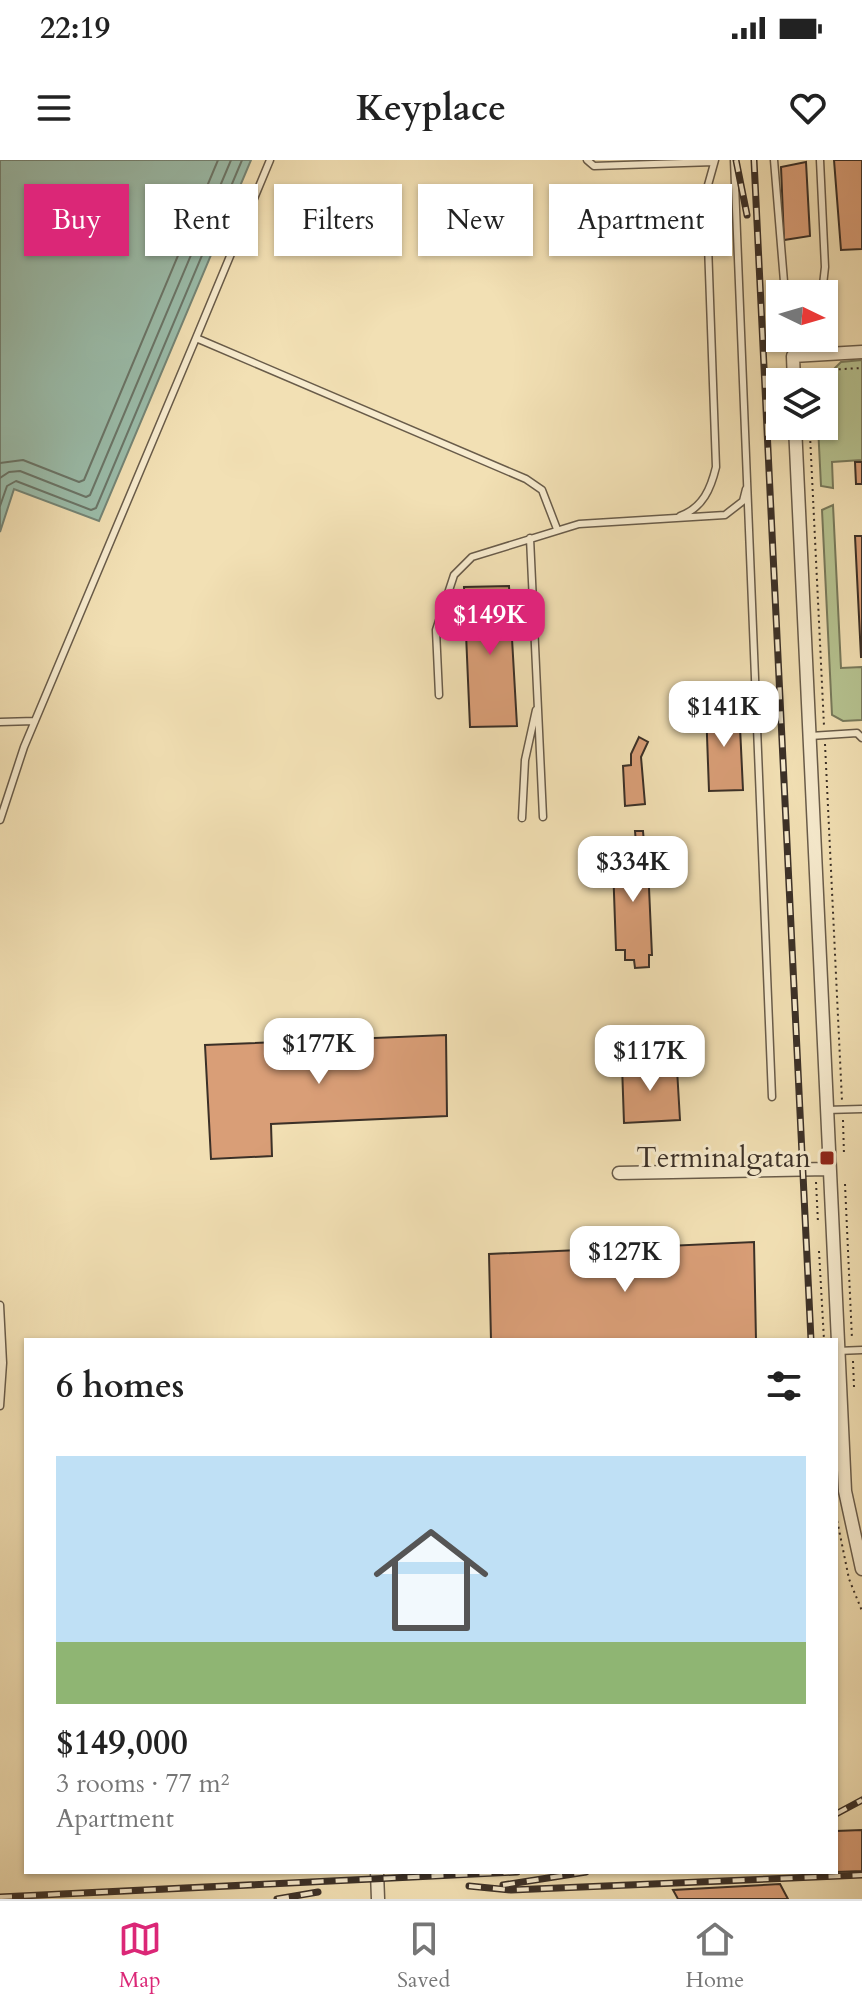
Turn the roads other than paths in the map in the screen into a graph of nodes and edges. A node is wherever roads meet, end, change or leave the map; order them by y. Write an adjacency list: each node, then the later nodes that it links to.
1 (270, 160): 9 (lane)
2 (587, 160): 6 (lane)
3 (734, 160): 16 (lane)
4 (774, 160): 7 (lane)
5 (820, 160): 8 (lane)
6 (715, 161): 17 (lane)
7 (784, 280)
8 (824, 280)
9 (196, 338): 18 (lane); 22 (lane)
10 (792, 352): 13 (lane)
11 (796, 352): 13 (lane)
12 (862, 352): 13 (street)
13 (793, 356): 14 (street)
14 (793, 368)
15 (796, 440): 24 (street)
16 (747, 486): 17 (lane); 29 (lane)
17 (672, 518): 18 (lane)
18 (557, 529): 19 (lane)
19 (530, 538): 20 (lane); 21 (lane)
20 (538, 658): 26 (lane); 27 (lane)
21 (439, 695)
22 (35, 721): 23 (lane); 28 (lane)
23 (0, 722)
24 (810, 736): 25 (lane); 31 (street)
25 (862, 738)
26 (543, 817)
27 (522, 818)
28 (0, 820)
29 (772, 1097)
30 (862, 1109): 31 (lane)
31 (826, 1110): 32 (street)
32 (822, 1169): 33 (street); 35 (street)
33 (619, 1173)
34 (0, 1305): 39 (lane)
35 (836, 1338)
36 (862, 1350): 37 (lane)
37 (838, 1351)
38 (838, 1368): 40 (street)
39 (0, 1406)
40 (862, 1566)
41 (377, 1874): 42 (street)
42 (378, 1899)

